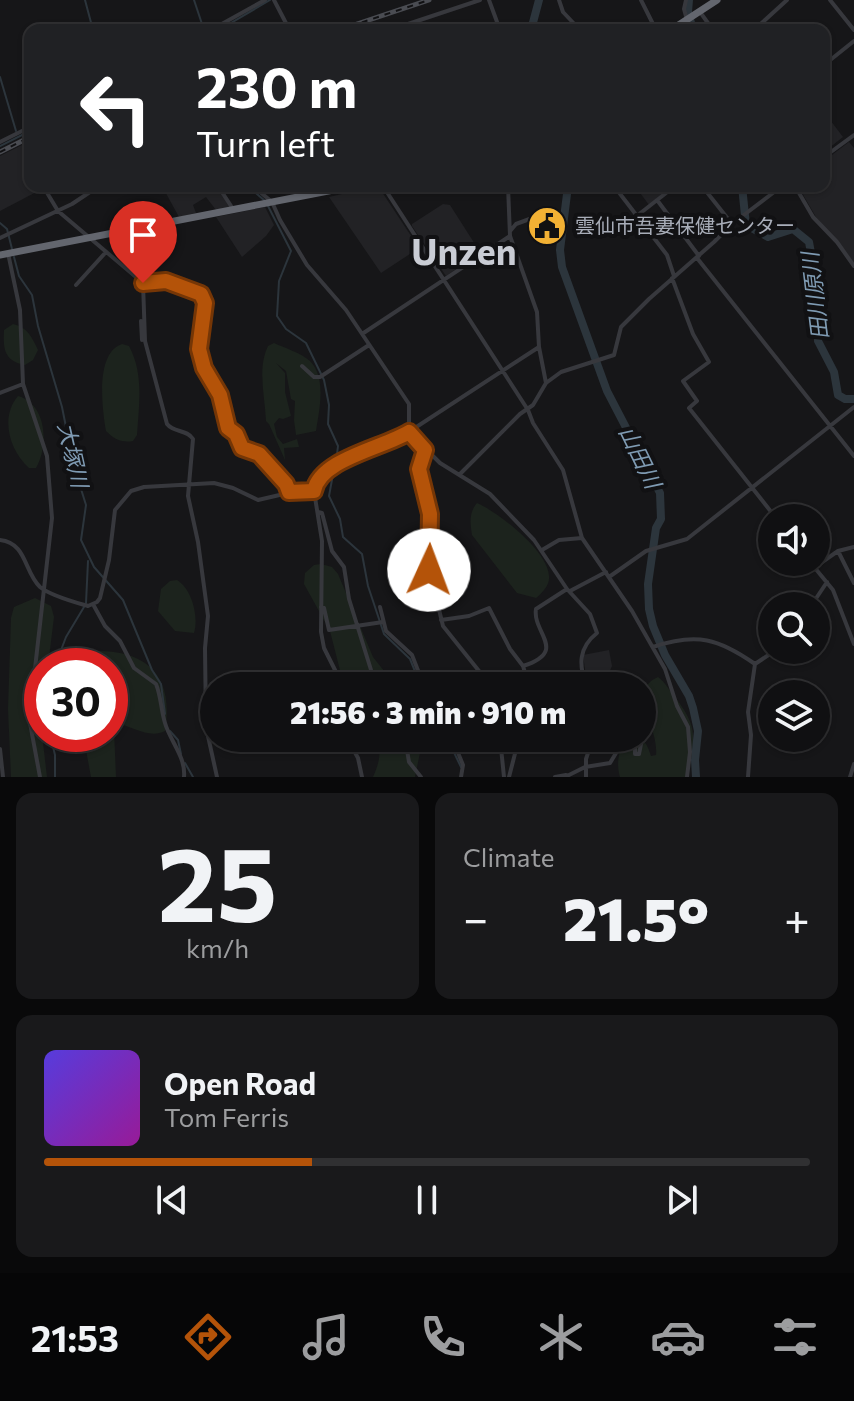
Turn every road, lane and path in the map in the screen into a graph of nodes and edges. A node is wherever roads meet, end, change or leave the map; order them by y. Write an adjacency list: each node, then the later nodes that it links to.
1 (265, 0): 12 (street)
2 (274, 0): 13 (street)
3 (480, 0): 14 (street)
4 (489, 0): 15 (street)
5 (559, 0): 16 (street)
6 (641, 0): 17 (street)
7 (686, 0): 11 (street)
8 (717, 0): 11 (highway)
9 (787, 0): 20 (street)
10 (830, 0): 21 (street)
11 (692, 16): 18 (highway); 19 (street)
12 (222, 24)
13 (286, 24)
14 (408, 24)
15 (498, 24)
16 (574, 24)
17 (653, 24)
18 (680, 24)
19 (704, 24)
20 (761, 24)
21 (854, 30)
22 (854, 41): 23 (street)
23 (830, 60)
24 (24, 130): 26 (street)
25 (854, 135): 27 (street)
26 (0, 142)
27 (830, 153)
28 (47, 192): 43 (street)
29 (89, 192): 43 (street)
30 (222, 192): 42 (street)
31 (259, 192): 41 (street)
32 (320, 192): 41 (highway)
33 (387, 192): 55 (street)
34 (508, 192): 47 (street)
35 (619, 192): 44 (street)
36 (667, 192): 40 (street)
37 (707, 192): 46 (street)
38 (774, 192): 46 (street)
39 (798, 192): 53 (street)
40 (657, 200): 44 (street); 52 (street)
41 (268, 202): 42 (highway); 59 (street)
42 (233, 209): 48 (highway)
43 (58, 211): 48 (street); 49 (street)
44 (638, 215): 54 (street)
45 (535, 217): 47 (street)
46 (732, 224): 52 (street)
47 (510, 234): 55 (street); 62 (street)
48 (88, 237): 50 (street); 51 (highway)
49 (0, 238)
50 (106, 252): 56 (street); 57 (street)
51 (4, 254): 66 (street)
52 (698, 257): 54 (street); 70 (street)
53 (854, 266)
54 (673, 277): 65 (street); 76 (street)
55 (443, 280): 59 (street); 64 (street)
56 (143, 283): 58 (street); 78 (street)
57 (76, 285)
58 (144, 318): 60 (street); 75 (street)
59 (362, 334): 61 (street)
60 (142, 343)
61 (369, 345): 63 (street); 71 (street)
62 (539, 347): 64 (street); 65 (street)
63 (302, 366)
64 (502, 371): 69 (street); 71 (street)
65 (546, 383): 69 (street)
66 (23, 384): 67 (street); 91 (street)
67 (0, 393)
68 (854, 407): 70 (street)
69 (528, 410): 74 (street); 81 (street)
70 (830, 426): 73 (street); 76 (street)
71 (409, 432): 72 (street); 77 (street)
72 (425, 450): 74 (street); 97 (street)
73 (854, 456)
74 (460, 474): 84 (street)
75 (190, 484): 78 (street); 94 (street); 125 (street)
76 (752, 488): 79 (street); 87 (street)
77 (314, 491): 78 (street); 80 (street)
78 (289, 492)
79 (765, 504)
80 (318, 512): 95 (street); 99 (street)
81 (582, 538): 84 (street); 87 (street)
82 (0, 540): 91 (street)
83 (854, 547): 85 (street)
84 (542, 550): 92 (street)
85 (838, 551): 86 (street); 90 (street)
86 (830, 557)
87 (607, 574): 92 (street); 101 (street)
88 (822, 576): 89 (street)
89 (827, 582): 93 (street); 100 (street)
90 (854, 583)
91 (45, 590): 94 (street); 123 (street)
92 (568, 590): 104 (street); 110 (street)
93 (820, 592)
94 (93, 605): 124 (street)
95 (321, 607): 99 (street); 105 (street)
96 (380, 607): 98 (street)
97 (441, 620): 104 (street); 108 (street)
98 (381, 622): 99 (street); 107 (street)
99 (356, 627): 106 (street)
100 (854, 644)
101 (654, 647): 103 (street); 132 (street)
102 (758, 662): 103 (street)
103 (755, 664): 133 (street)
104 (523, 666): 109 (street)
105 (336, 672)
106 (371, 672)
107 (419, 672)
108 (482, 672)
109 (525, 672)
110 (584, 672)
111 (0, 749): 122 (street)
112 (355, 752): 126 (street)
113 (408, 752): 127 (street)
114 (458, 752): 128 (street)
115 (502, 752): 129 (street)
116 (514, 752): 129 (street)
117 (589, 752): 120 (street)
118 (618, 752): 120 (street)
119 (854, 764): 134 (street)
120 (585, 767): 121 (street); 131 (street)
121 (566, 776): 130 (street)
122 (3, 777)
123 (40, 777)
124 (184, 777)
125 (217, 777)
126 (362, 777)
127 (421, 777)
128 (461, 777)
129 (506, 777)
130 (555, 777)
131 (586, 777)
132 (687, 777)
133 (748, 777)
134 (850, 777)

